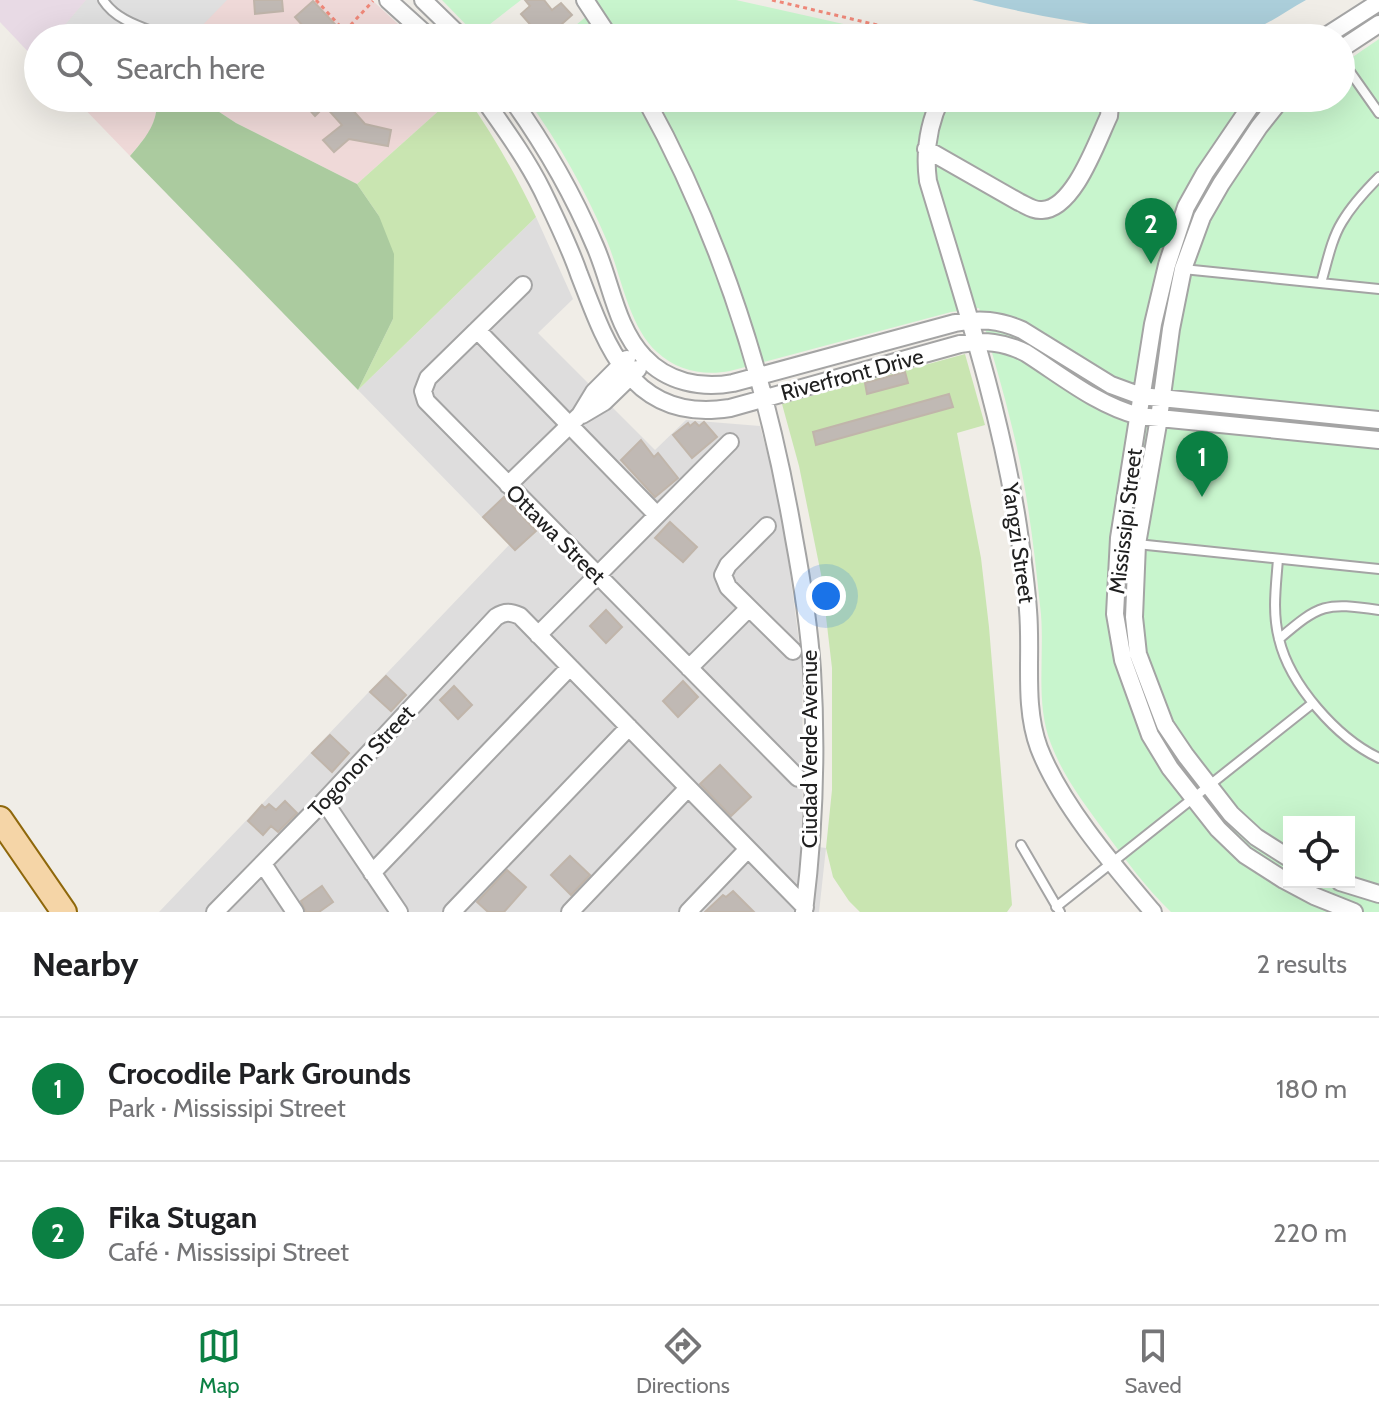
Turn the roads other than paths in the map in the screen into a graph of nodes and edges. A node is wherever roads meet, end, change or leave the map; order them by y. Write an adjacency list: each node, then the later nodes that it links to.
1 (103, 0): 6 (lane)
2 (388, 0): 7 (street)
3 (423, 0): 8 (street)
4 (585, 0): 9 (street)
5 (1379, 2): 10 (street)
6 (133, 24)
7 (415, 24)
8 (448, 24)
9 (601, 24)
10 (1345, 24)
11 (1379, 24): 12 (street)
12 (1355, 40)
13 (1355, 79): 21 (lane)
14 (493, 112): 32 (street, Riverfront Drive)
15 (521, 112): 31 (street)
16 (653, 112): 33 (street, Ciudad Verde Avenue)
17 (935, 112): 22 (street, Yangzi Street)
18 (1109, 112): 22 (street)
19 (1246, 112): 34 (street, Mississipi Street)
20 (1271, 112): 24 (street, Mississipi Street)
21 (1379, 113)
22 (926, 149): 28 (street, Yangzi Street)
23 (1379, 177): 25 (lane)
24 (1183, 269): 25 (lane); 36 (street, Mississipi Street)
25 (1321, 283): 27 (lane)
26 (523, 285): 29 (street, Ottawa Street)
27 (1379, 289)
28 (970, 320): 30 (street, Yangzi Street); 33 (street, Riverfront Drive); 34 (street, Riverfront Drive)
29 (477, 330): 39 (street); 43 (street, Ottawa Street)
30 (976, 342): 35 (street, Riverfront Drive); 37 (street, Riverfront Drive); 69 (street, Yangzi Street)
31 (642, 355): 32 (street); 33 (street, Riverfront Drive)
32 (626, 371): 35 (street, Riverfront Drive); 39 (street)
33 (758, 376): 35 (street, Ciudad Verde Avenue)
34 (1141, 396): 36 (street, Riverfront Drive); 37 (street, Mississipi Street)
35 (765, 398): 74 (street, Ciudad Verde Avenue)
36 (1161, 398): 38 (street, Mississipi Street); 40 (street, Riverfront Drive)
37 (1139, 416): 38 (street, Riverfront Drive); 63 (street, Mississipi Street)
38 (1159, 418): 41 (street, Riverfront Drive); 46 (street, Mississipi Street)
39 (575, 420): 43 (street); 44 (street)
40 (1379, 420)
41 (1379, 440)
42 (730, 442): 44 (street)
43 (508, 485): 49 (street, Ottawa Street)
44 (657, 515): 49 (street)
45 (767, 526): 50 (street)
46 (1137, 544): 47 (lane); 61 (street, Mississipi Street)
47 (1278, 559): 48 (lane); 53 (lane)
48 (1379, 569)
49 (597, 575): 52 (street); 56 (street, Ottawa Street)
50 (749, 608): 54 (street); 56 (street)
51 (1379, 610): 53 (lane)
52 (538, 635): 55 (street); 64 (street, Togonon Street)
53 (1279, 639): 57 (lane)
54 (793, 651)
55 (570, 667): 58 (street); 71 (street)
56 (689, 668): 60 (street, Ottawa Street)
57 (1313, 703): 59 (lane); 61 (lane)
58 (629, 727): 62 (street); 80 (street)
59 (1379, 758)
60 (798, 778)
61 (1209, 786): 63 (lane); 68 (street, Mississipi Street)
62 (688, 788): 67 (street); 81 (street)
63 (1194, 798): 69 (lane); 84 (street, Mississipi Street)
64 (324, 801): 70 (street, Togonon Street); 71 (street)
65 (0, 819): 76 (main road)
66 (1021, 845): 75 (lane)
67 (748, 849): 74 (street); 82 (street)
68 (1283, 854)
69 (1112, 863): 75 (lane); 83 (street, Yangzi Street)
70 (263, 864): 77 (street, Togonon Street); 78 (street)
71 (372, 873): 79 (street)
72 (1355, 887): 73 (street)
73 (1379, 894)
74 (804, 910)
75 (1058, 910)
76 (64, 912)
77 (215, 912)
78 (295, 912)
79 (399, 912)
80 (452, 912)
81 (570, 912)
82 (688, 912)
83 (1153, 912)
84 (1354, 912)

